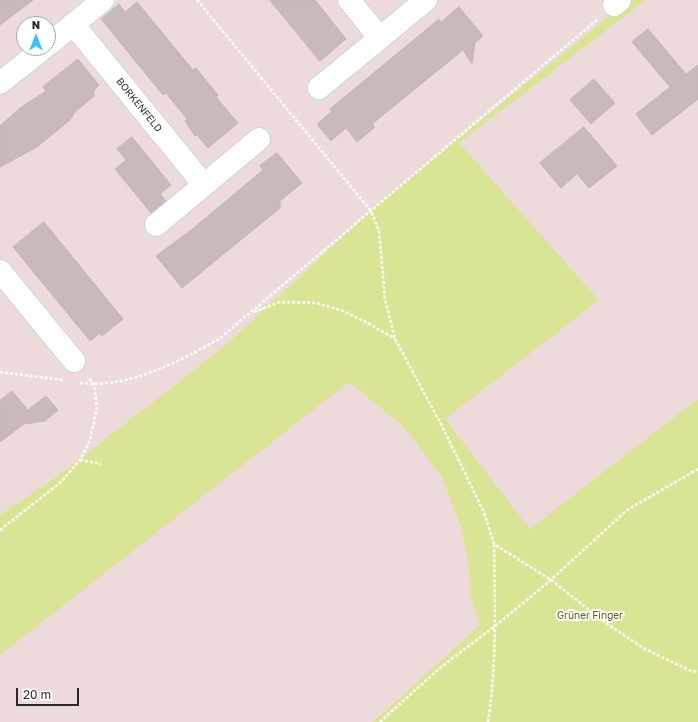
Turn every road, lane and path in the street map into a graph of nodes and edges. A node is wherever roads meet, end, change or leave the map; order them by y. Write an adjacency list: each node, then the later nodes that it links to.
1 (103, 0): 6 (street)
2 (197, 0): 14 (path)
3 (349, 0): 8 (street)
4 (426, 0): 8 (street)
5 (617, 3): 14 (path)
6 (73, 24): 7 (street); 13 (street, BORKENFELD)
7 (56, 38)
8 (380, 38): 11 (street)
9 (34, 56): 10 (street)
10 (0, 84)
11 (319, 88)
12 (258, 139): 13 (street)
13 (204, 185): 15 (street)
14 (371, 211): 17 (path); 18 (path)
15 (156, 225)
16 (0, 271): 19 (street)
17 (250, 314): 18 (path); 22 (path)
18 (395, 340): 27 (path)
19 (72, 371): 20 (path); 22 (path)
20 (0, 372)
21 (78, 382): 22 (path)
22 (94, 384): 23 (path)
23 (80, 460): 24 (path); 26 (path)
24 (101, 464)
25 (698, 469): 28 (path)
26 (0, 530)
27 (494, 544): 28 (path); 29 (path)
28 (551, 580): 29 (path); 30 (path)
29 (496, 626): 31 (path); 32 (path)
30 (698, 672)
31 (380, 722)
32 (488, 722)

